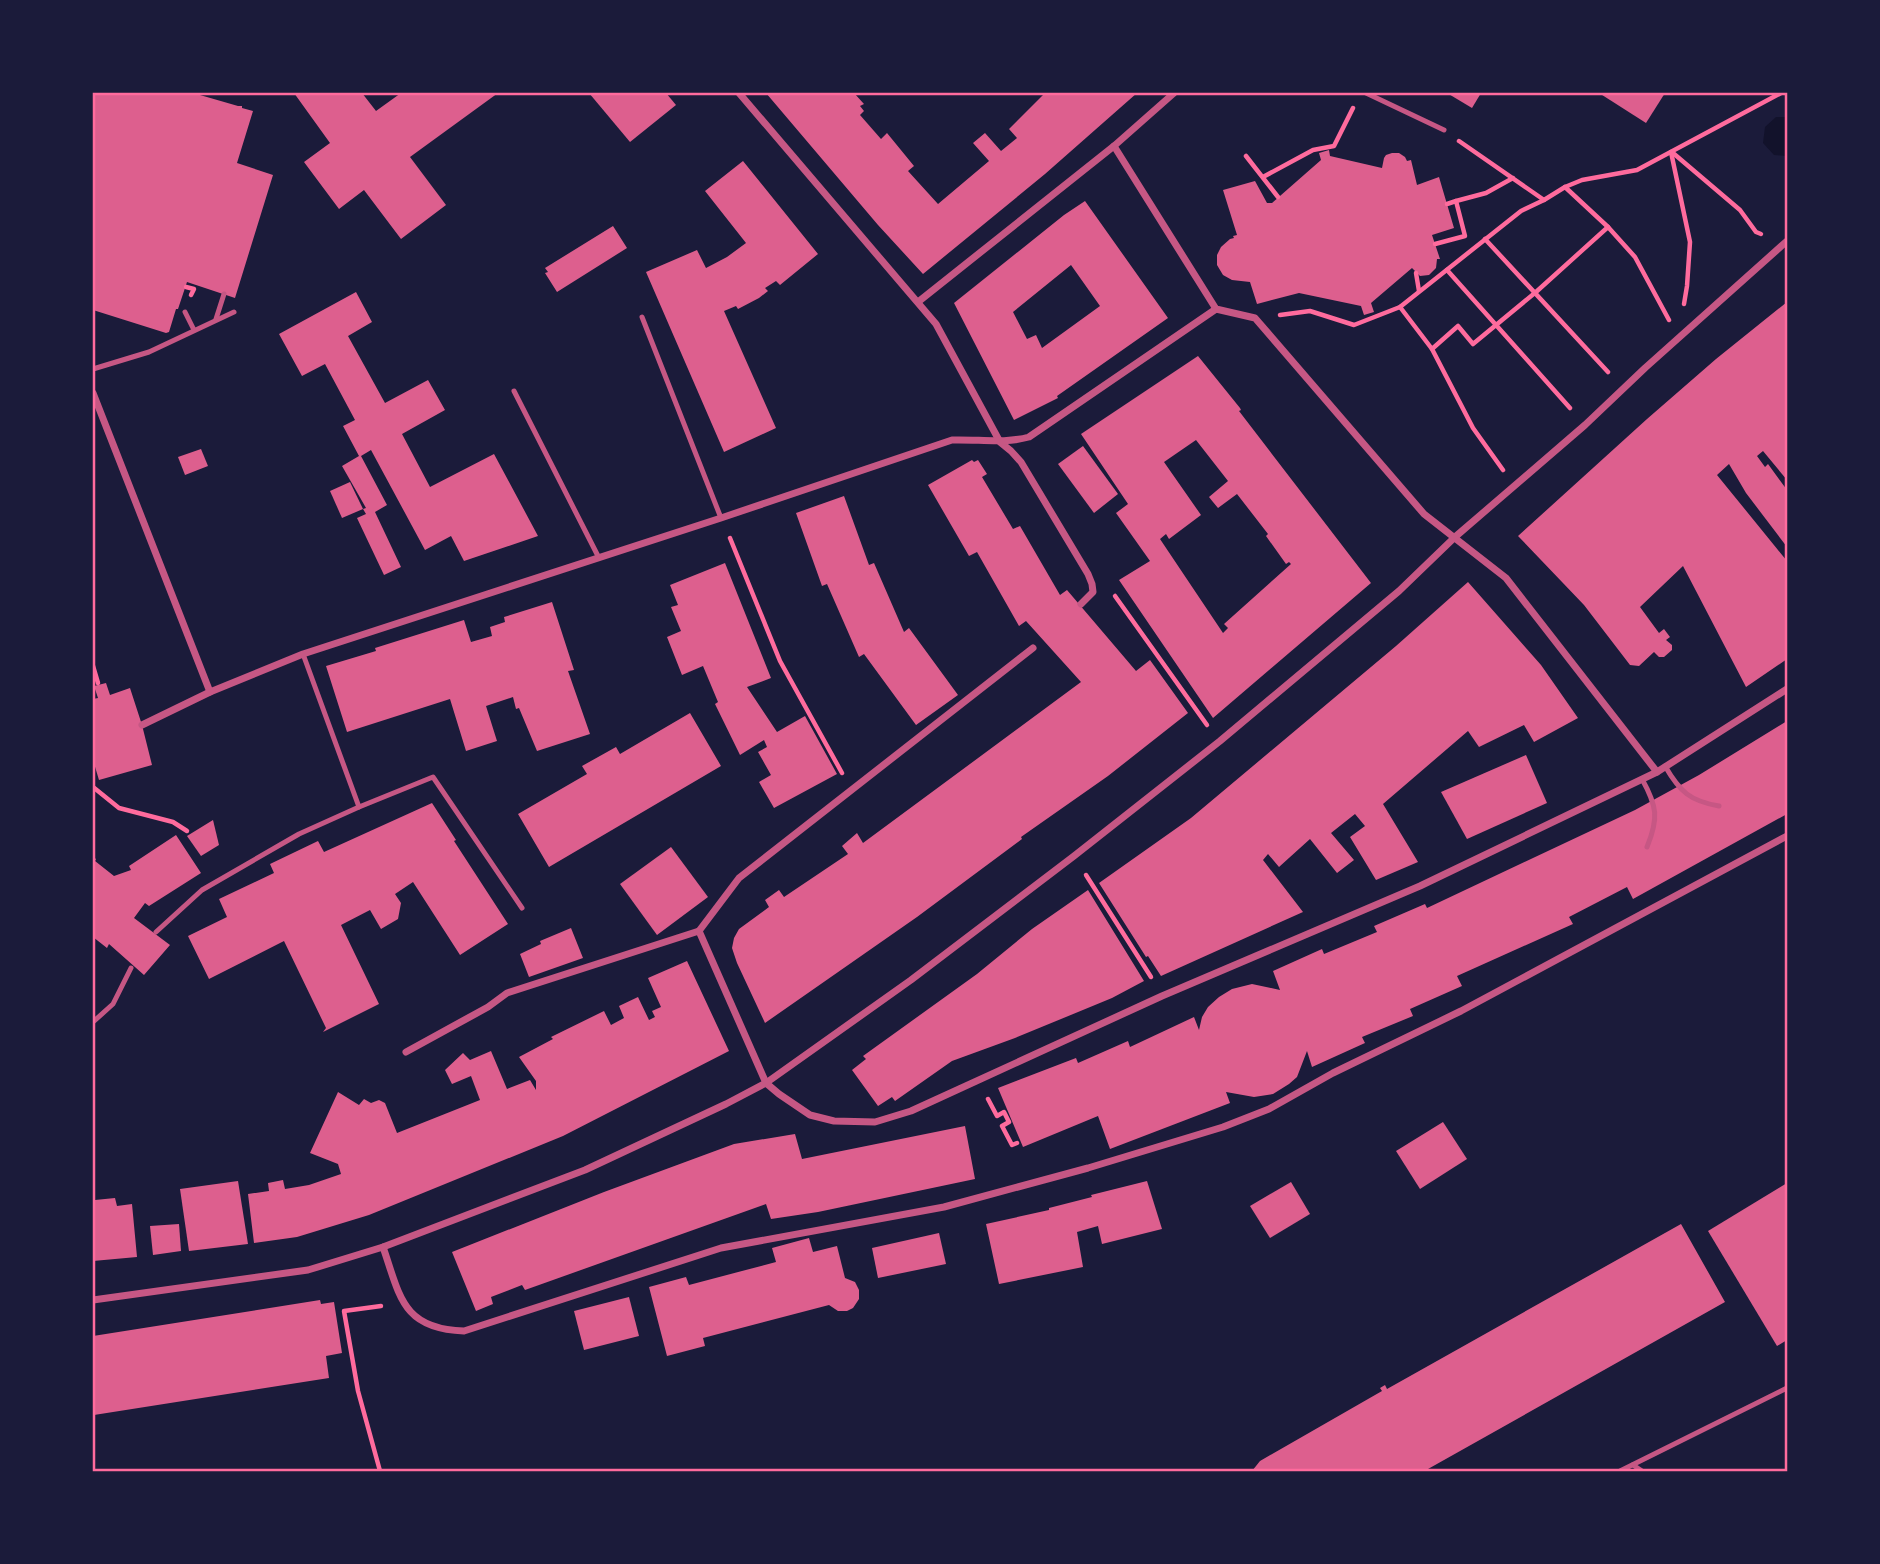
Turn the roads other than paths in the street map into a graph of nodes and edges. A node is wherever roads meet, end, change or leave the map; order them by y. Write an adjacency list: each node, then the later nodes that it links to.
1 (739, 93): 8 (street)
2 (1174, 93): 5 (street)
3 (1366, 93): 4 (lane)
4 (1444, 130)
5 (1114, 146): 8 (street); 9 (street)
6 (1787, 240): 20 (street)
7 (224, 294): 13 (lane)
8 (918, 302): 18 (street)
9 (1216, 309): 18 (street); 20 (street)
10 (185, 312): 14 (lane)
11 (234, 312): 13 (lane)
12 (642, 317): 19 (lane)
13 (216, 320): 14 (lane)
14 (194, 330): 15 (lane)
15 (93, 369)
16 (514, 391): 21 (lane)
17 (93, 393): 26 (street)
18 (1000, 442): 19 (street); 22 (street)
19 (721, 518): 21 (street)
20 (1455, 537): 29 (street); 41 (street)
21 (599, 558): 24 (street)
22 (1081, 604)
23 (1032, 648): 36 (street)
24 (303, 654): 26 (street); 32 (lane)
25 (1787, 689): 28 (street)
26 (210, 692): 27 (street)
27 (142, 725)
28 (1665, 766): 29 (street); 31 (lane)
29 (1657, 772): 30 (street)
30 (1642, 779): 34 (lane); 41 (street)
31 (1719, 806)
32 (359, 807): 35 (lane); 37 (lane)
33 (1787, 836): 42 (street)
34 (1647, 847)
35 (522, 908)
36 (699, 931): 40 (street); 41 (street)
37 (156, 932)
38 (131, 968): 39 (lane)
39 (93, 1022)
40 (406, 1052)
41 (766, 1083): 42 (street)
42 (383, 1247): 43 (street)
43 (93, 1300)
44 (1787, 1388): 45 (lane)
45 (1633, 1465): 46 (lane); 47 (lane)
46 (1620, 1471)
47 (1642, 1471)

